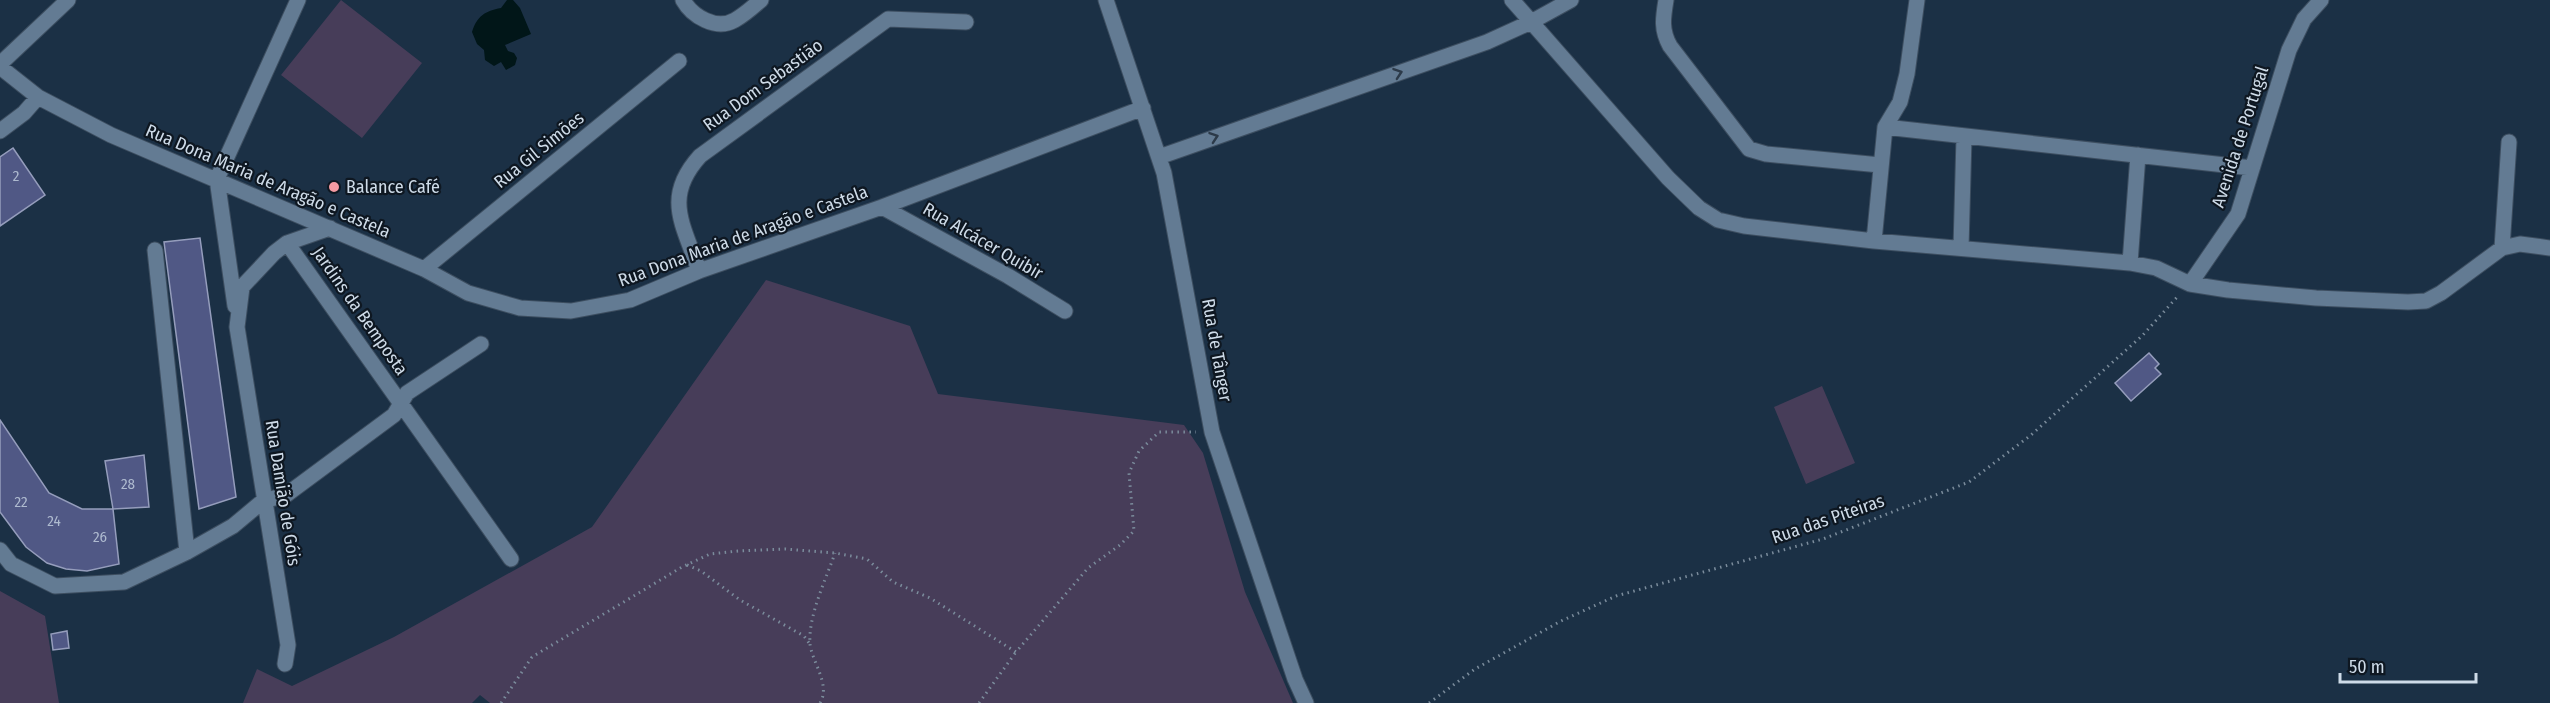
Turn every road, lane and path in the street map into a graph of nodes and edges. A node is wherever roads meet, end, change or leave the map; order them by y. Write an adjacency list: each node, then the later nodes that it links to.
1 (68, 0): 14 (street)
2 (298, 0): 25 (street)
3 (682, 0): 4 (street)
4 (761, 0)
5 (1106, 0): 16 (street, Rua de Tânger)
6 (1512, 0): 12 (street)
7 (1571, 0): 12 (street)
8 (1666, 0): 23 (street)
9 (1917, 0): 17 (street)
10 (2321, 0): 24 (street, Avenida de Portugal)
11 (966, 22): 36 (street, Rua Dom Sebastião)
12 (1531, 22): 22 (street, one-way to 12); 28 (street)
13 (679, 62): 35 (street, Rua Gil Simões)
14 (0, 66): 15 (street, Rua Dona Maria de Aragão e Castela)
15 (38, 98): 18 (street); 25 (street, Rua Dona Maria de Aragão e Castela)
16 (1143, 108): 22 (street, Rua de Tânger); 26 (street, Rua Dona Maria de Aragão e Castela)
17 (1885, 127): 19 (street); 23 (street)
18 (0, 131)
19 (1964, 137): 21 (street); 30 (street)
20 (2509, 142): 31 (street)
21 (2138, 155): 24 (street); 34 (street)
22 (1159, 157): 42 (street, Rua de Tânger)
23 (1880, 165): 28 (street)
24 (2252, 168): 37 (street, Avenida de Portugal)
25 (217, 179): 27 (street, Rua Dona Maria de Aragão e Castela); 39 (street, Rua Damião de Góis)
26 (882, 207): 36 (street, Rua Dona Maria de Aragão e Castela); 38 (street, Rua Alcácer Quibir)
27 (330, 228): 29 (street, Rua Damião de Góis); 35 (street, Rua Dona Maria de Aragão e Castela)
28 (1874, 241): 30 (street)
29 (287, 243): 39 (street, Rua Damião de Góis); 41 (street, Jardins da Bemposta)
30 (1961, 248): 34 (street)
31 (2502, 248): 32 (street); 37 (street)
32 (2550, 248)
33 (155, 250): 45 (street)
34 (2130, 264): 37 (street)
35 (424, 269): 36 (street, Rua Dona Maria de Aragão e Castela)
36 (699, 271)
37 (2190, 284): 56 (path, Rua das Piteiras)
38 (1065, 311)
39 (237, 327): 43 (street, Rua Damião de Góis)
40 (481, 344): 41 (street, Jardins da Bemposta)
41 (400, 402): 43 (street, Jardins da Bemposta); 47 (street, Jardins da Bemposta)
42 (1212, 432): 50 (path); 55 (street, Rua de Tânger)
43 (263, 501): 45 (street); 51 (street, Rua Damião de Góis)
44 (0, 550): 45 (street)
45 (187, 552)
46 (835, 553): 48 (path); 49 (path); 50 (path)
47 (511, 559)
48 (687, 565): 49 (path); 52 (path)
49 (810, 645): 53 (path)
50 (1016, 652): 54 (path)
51 (285, 664)
52 (501, 703)
53 (820, 703)
54 (979, 703)
55 (1306, 703)
56 (1429, 703)

